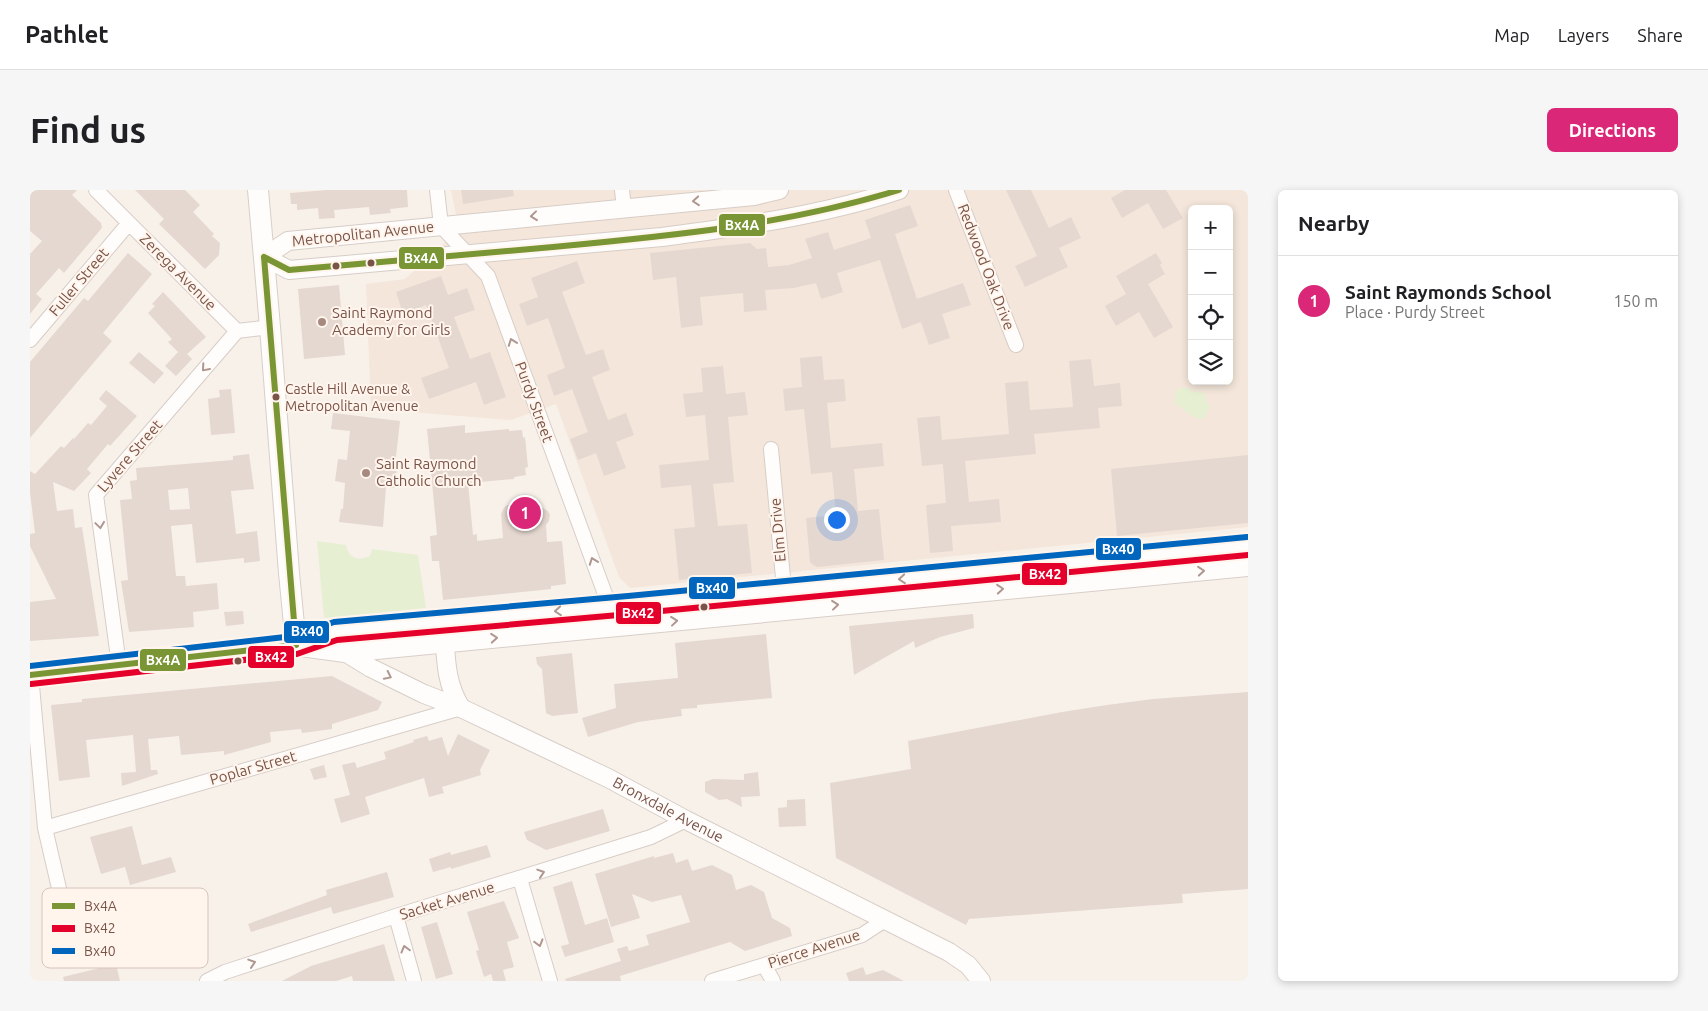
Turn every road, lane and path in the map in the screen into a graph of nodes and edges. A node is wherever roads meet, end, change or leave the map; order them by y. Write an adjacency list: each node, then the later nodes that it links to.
1 (96, 190): 11 (street, Zerega Avenue)
2 (258, 190): 14 (main road)
3 (437, 190): 12 (street)
4 (622, 190): 9 (street)
5 (779, 190): 8 (street, Metropolitan Avenue)
6 (899, 190): 10 (street, Metropolitan Avenue)
7 (956, 190): 18 (street, Redwood Oak Drive)
8 (759, 195): 9 (street, Metropolitan Avenue, one-way to 9); 10 (street)
9 (624, 208): 12 (street, Metropolitan Avenue, one-way to 12)
10 (763, 222): 13 (street, Metropolitan Avenue)
11 (129, 223): 16 (street, Zerega Avenue); 17 (street, Fuller Street)
12 (441, 226): 13 (street, Purdy Street); 14 (street, Metropolitan Avenue)
13 (466, 254): 14 (street, Metropolitan Avenue); 26 (street, Purdy Street, one-way to 13)
14 (264, 257): 15 (main road)
15 (270, 327): 16 (street); 31 (main road)
16 (237, 331): 33 (street, Lyvere Street, one-way to 33)
17 (30, 340)
18 (1016, 345)
19 (771, 449): 25 (street, Elm Drive)
20 (1248, 546): 21 (main road)
21 (1152, 556): 23 (main road); 24 (main road)
22 (1248, 566): 23 (main road, one-way to 22)
23 (1154, 575): 24 (main road, one-way to 23)
24 (951, 584): 25 (main road, one-way to 25); 27 (main road, one-way to 24)
25 (784, 590): 26 (main road); 27 (street, Elm Drive)
26 (607, 607): 28 (main road, one-way to 28); 29 (street, Purdy Street)
27 (786, 610): 29 (main road, one-way to 27)
28 (444, 621): 30 (street); 31 (main road)
29 (608, 627): 30 (main road, one-way to 29)
30 (445, 642): 32 (main road); 35 (street)
31 (296, 645): 32 (main road); 33 (main road)
32 (345, 652): 35 (street, Bronxdale Avenue, one-way to 35)
33 (119, 666): 34 (main road)
34 (30, 675): 37 (street)
35 (461, 708): 36 (street, Bronxdale Avenue); 37 (street, Poplar Street)
36 (686, 820): 38 (street, Sacket Avenue, one-way to 36); 41 (street, Bronxdale Avenue)
37 (45, 828): 39 (street)
38 (520, 879): 40 (street, Sacket Avenue); 46 (street, one-way to 46)
39 (59, 888)
40 (396, 916): 43 (street, Sacket Avenue, one-way to 40); 45 (street, one-way to 40)
41 (885, 920): 42 (street, Pierce Avenue); 49 (street, Bronxdale Avenue)
42 (764, 965): 47 (street, Pierce Avenue); 48 (street)
43 (228, 977): 44 (street, Sacket Avenue)
44 (207, 981)
45 (414, 981)
46 (550, 981)
47 (712, 981)
48 (773, 981)
49 (981, 981)

